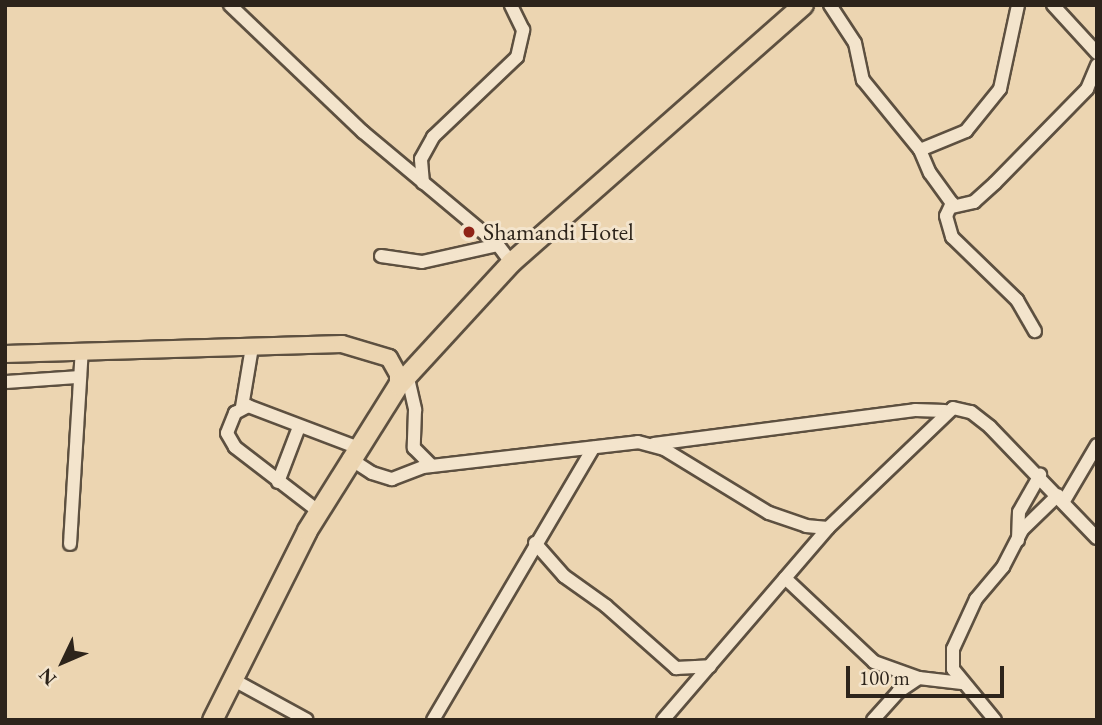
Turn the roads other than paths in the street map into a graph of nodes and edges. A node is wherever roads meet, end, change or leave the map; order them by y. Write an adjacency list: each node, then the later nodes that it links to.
1 (230, 5): 10 (street)
2 (511, 5): 10 (street)
3 (803, 5): 14 (highway)
4 (830, 5): 9 (street)
5 (1018, 5): 9 (street)
6 (1053, 5): 7 (street)
7 (1097, 53)
8 (1097, 65): 11 (street)
9 (920, 150): 11 (street)
10 (423, 183): 12 (street)
11 (952, 207): 15 (street)
12 (498, 245): 13 (street); 14 (street)
13 (381, 256)
14 (511, 262): 20 (highway)
15 (1035, 331)
16 (252, 346): 17 (main road); 20 (main road); 22 (street)
17 (82, 351): 18 (main road); 19 (street)
18 (5, 354)
19 (78, 377): 21 (street); 38 (street)
20 (402, 380): 28 (highway); 29 (street)
21 (5, 382)
22 (242, 407): 24 (street); 31 (street)
23 (945, 411): 25 (street); 30 (street); 34 (street)
24 (299, 427): 28 (street); 31 (street)
25 (650, 444): 27 (street); 34 (street)
26 (1097, 445): 32 (street)
27 (593, 449): 29 (street); 37 (street)
28 (353, 453): 29 (street); 33 (highway)
29 (432, 466)
30 (1040, 475): 32 (street); 36 (street)
31 (278, 482): 33 (street)
32 (1061, 498): 35 (street); 36 (street)
33 (318, 511): 42 (highway)
34 (828, 528): 39 (street)
35 (1095, 535)
36 (1018, 540): 43 (street)
37 (534, 543): 40 (street); 46 (street)
38 (70, 544)
39 (785, 578): 40 (street); 41 (street)
40 (710, 666): 47 (street)
41 (919, 678): 43 (street); 48 (street)
42 (232, 679): 44 (highway); 45 (street)
43 (962, 683): 49 (street)
44 (212, 720)
45 (307, 720)
46 (433, 720)
47 (663, 720)
48 (873, 720)
49 (995, 720)

